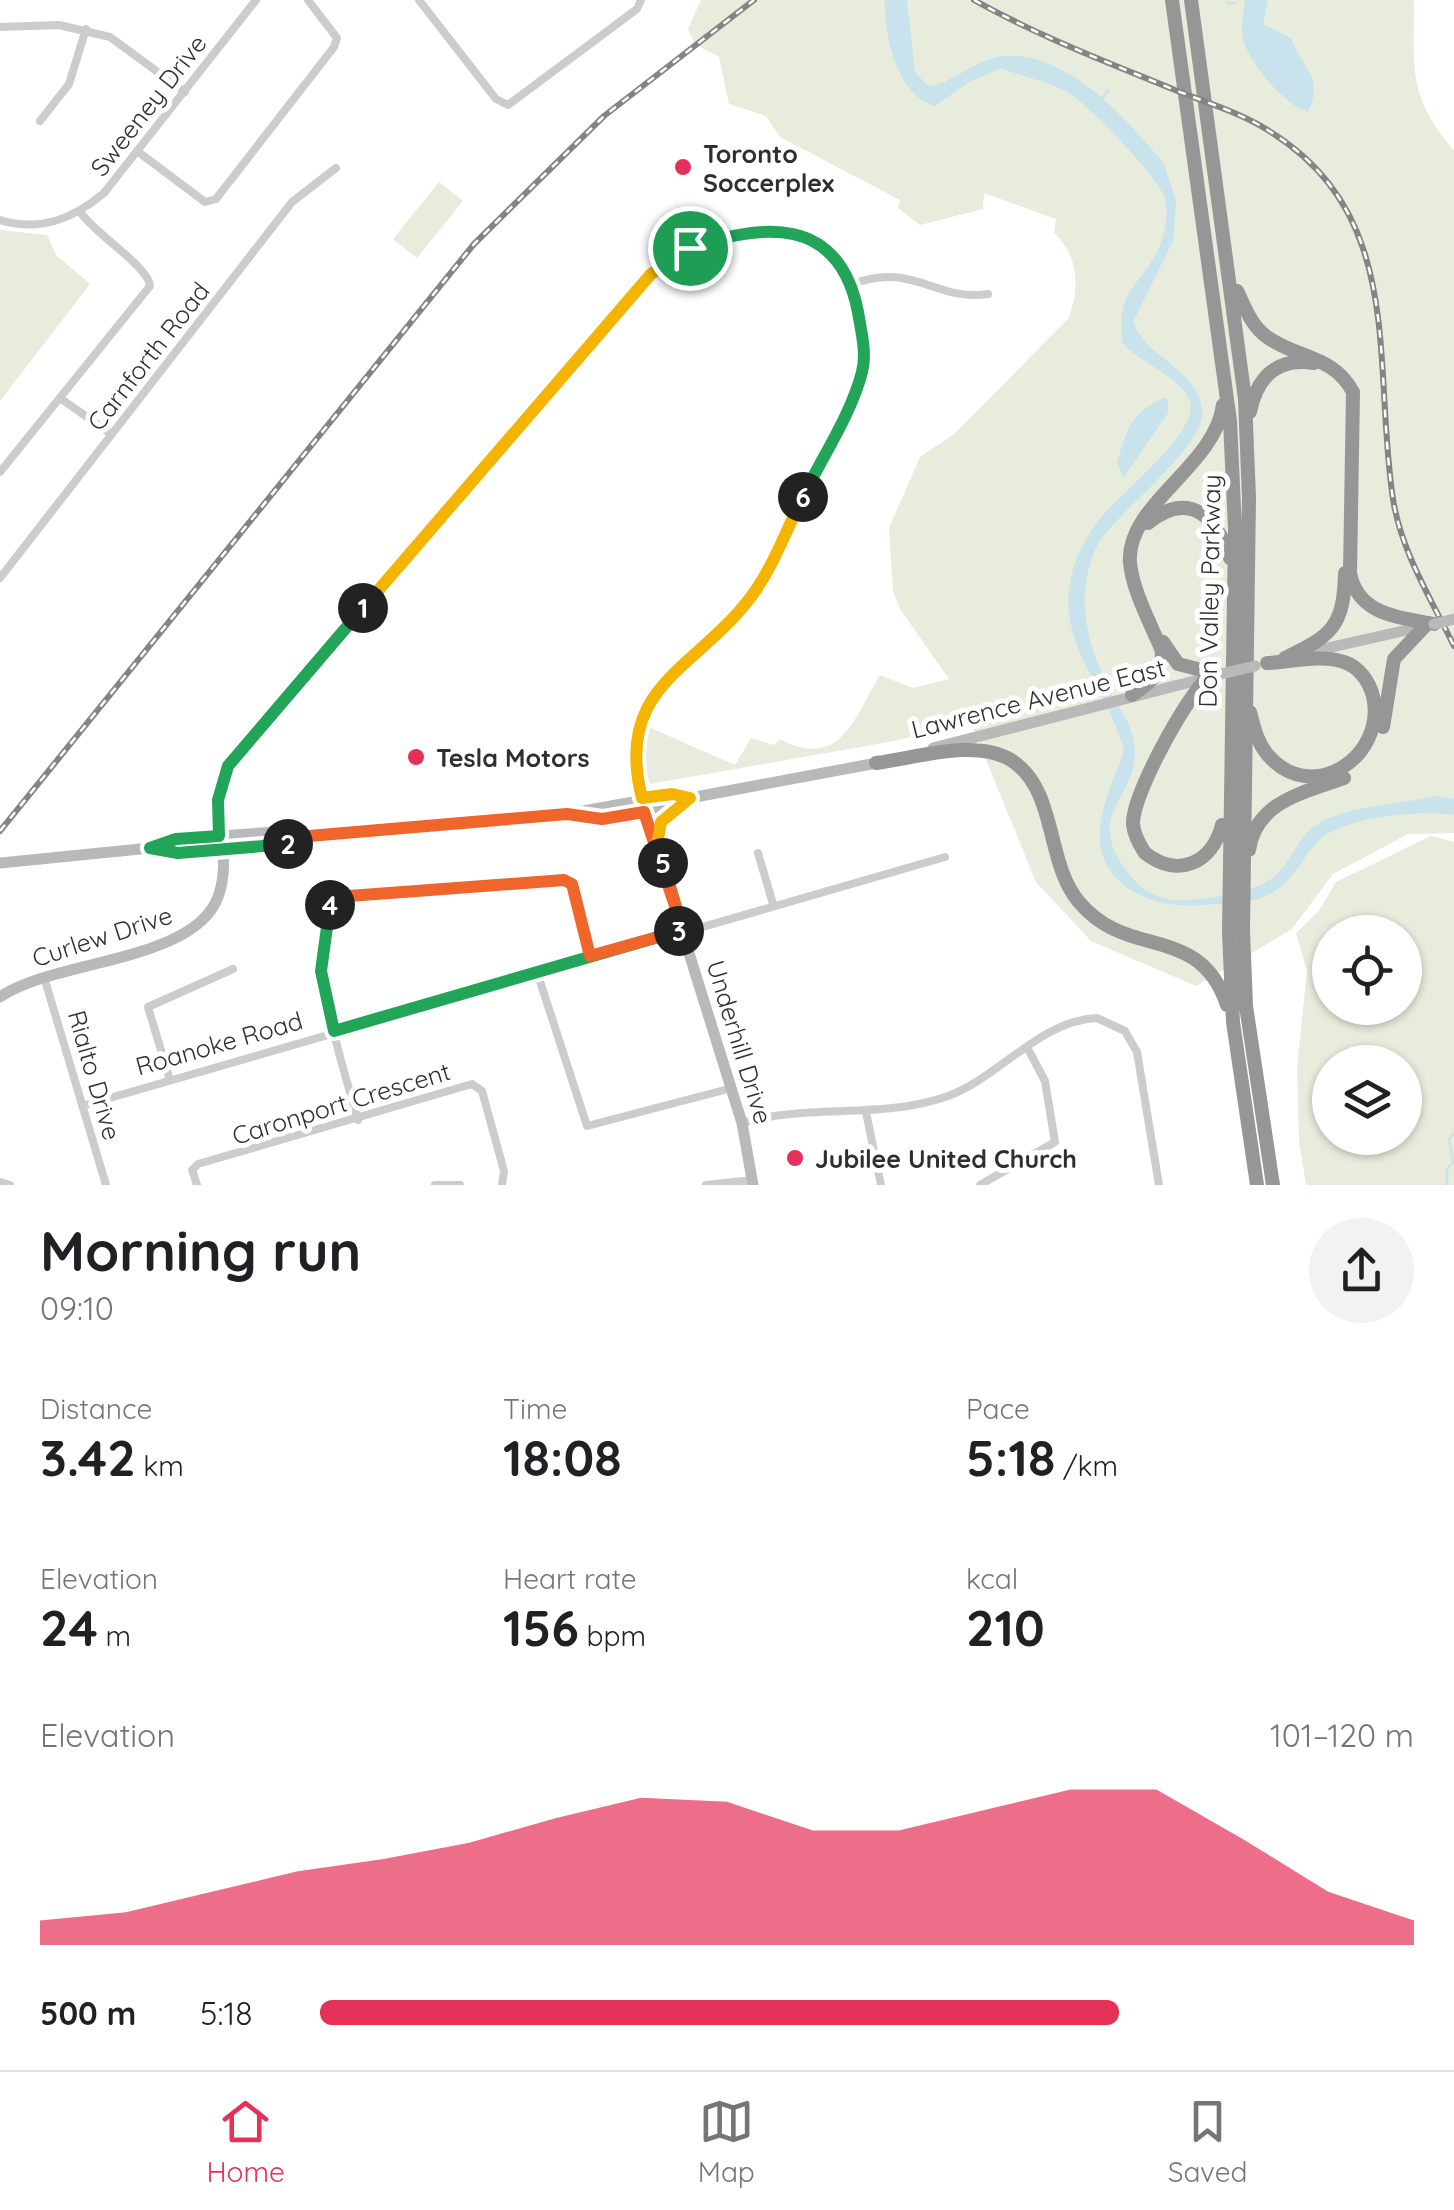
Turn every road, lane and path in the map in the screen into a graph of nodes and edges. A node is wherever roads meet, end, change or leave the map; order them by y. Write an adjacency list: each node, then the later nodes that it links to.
1 (256, 0): 9 (street, Sweeney Drive)
2 (308, 0): 11 (street)
3 (419, 0): 6 (street)
4 (1172, 0): 18 (highway, Don Valley Parkway)
5 (1191, 0): 15 (highway, Don Valley Parkway)
6 (640, 3)
7 (0, 27): 8 (street)
8 (86, 29): 9 (street); 10 (street)
9 (185, 92): 11 (street, Sweeney Drive)
10 (40, 122)
11 (138, 151): 13 (street, Sweeney Drive)
12 (336, 168): 21 (street, Carnforth Road)
13 (81, 212): 14 (street, Sweeney Drive); 19 (street)
14 (0, 220)
15 (1230, 276): 20 (highway, Don Valley Parkway); 26 (highway)
16 (850, 285): 17 (street); 35 (street, Underhill Drive); 36 (street, Curlew Drive)
17 (988, 294)
18 (1226, 380): 23 (highway, Don Valley Parkway); 30 (highway)
19 (60, 398): 21 (street); 22 (street)
20 (1246, 433): 27 (highway); 31 (highway, Don Valley Parkway)
21 (111, 434): 24 (street, Carnforth Road)
22 (0, 472)
23 (1234, 568): 29 (highway); 34 (highway, Don Valley Parkway)
24 (0, 578)
25 (1454, 619): 26 (street, Lawrence Avenue East, bridge)
26 (1429, 625): 27 (street, Lawrence Avenue East); 43 (highway)
27 (1284, 658): 28 (street, Lawrence Avenue East)
28 (1261, 664): 29 (street, Lawrence Avenue East, bridge); 31 (highway)
29 (1213, 676): 30 (street, Lawrence Avenue East); 34 (highway)
30 (1132, 695): 32 (street, Lawrence Avenue East)
31 (1245, 696): 43 (highway, Don Valley Parkway)
32 (876, 763): 33 (street, Lawrence Avenue East); 52 (highway)
33 (690, 798): 35 (street, Lawrence Avenue East); 37 (street)
34 (1228, 800): 46 (highway, Don Valley Parkway)
35 (643, 805): 36 (street, Lawrence Avenue East); 37 (street, Underhill Drive)
36 (219, 843): 40 (street, Lawrence Avenue East); 50 (street, Curlew Drive)
37 (657, 845): 45 (street, Underhill Drive)
38 (758, 853): 44 (street)
39 (0, 854): 40 (street, Lawrence Avenue East)
40 (37, 856): 42 (street, Lawrence Avenue East)
41 (945, 856): 44 (street, Roanoke Road)
42 (0, 862)
43 (1242, 875): 46 (highway, Don Valley Parkway)
44 (773, 904): 45 (street, Roanoke Road)
45 (683, 930): 47 (street, Roanoke Road); 56 (street, Underhill Drive)
46 (1236, 932): 52 (highway, Don Valley Parkway); 74 (highway, Don Valley Parkway)
47 (590, 956): 49 (street, Roanoke Road); 53 (street)
48 (233, 970): 55 (street)
49 (537, 972): 53 (street, Roanoke Road); 56 (street)
50 (44, 977): 51 (street, Curlew Drive); 57 (street, Rialto Drive)
51 (0, 997)
52 (1233, 1022): 73 (highway, Don Valley Parkway)
53 (334, 1031): 55 (street, Roanoke Road); 59 (street)
54 (1028, 1049): 58 (street); 71 (street); 72 (street)
55 (169, 1078): 57 (street, Roanoke Road)
56 (732, 1088): 60 (street, Underhill Drive)
57 (82, 1106): 64 (street, Rialto Drive)
58 (866, 1112): 60 (street); 70 (street)
59 (358, 1120): 65 (street, Caronport Crescent); 68 (street, Caronport Crescent)
60 (742, 1123): 62 (street, Underhill Drive)
61 (0, 1182): 63 (street)
62 (753, 1182): 69 (street)
63 (10, 1185)
64 (106, 1185)
65 (197, 1185)
66 (434, 1185): 67 (street)
67 (460, 1185)
68 (502, 1185)
69 (706, 1185)
70 (881, 1185)
71 (980, 1185)
72 (1159, 1185)
73 (1256, 1185)
74 (1273, 1185)

